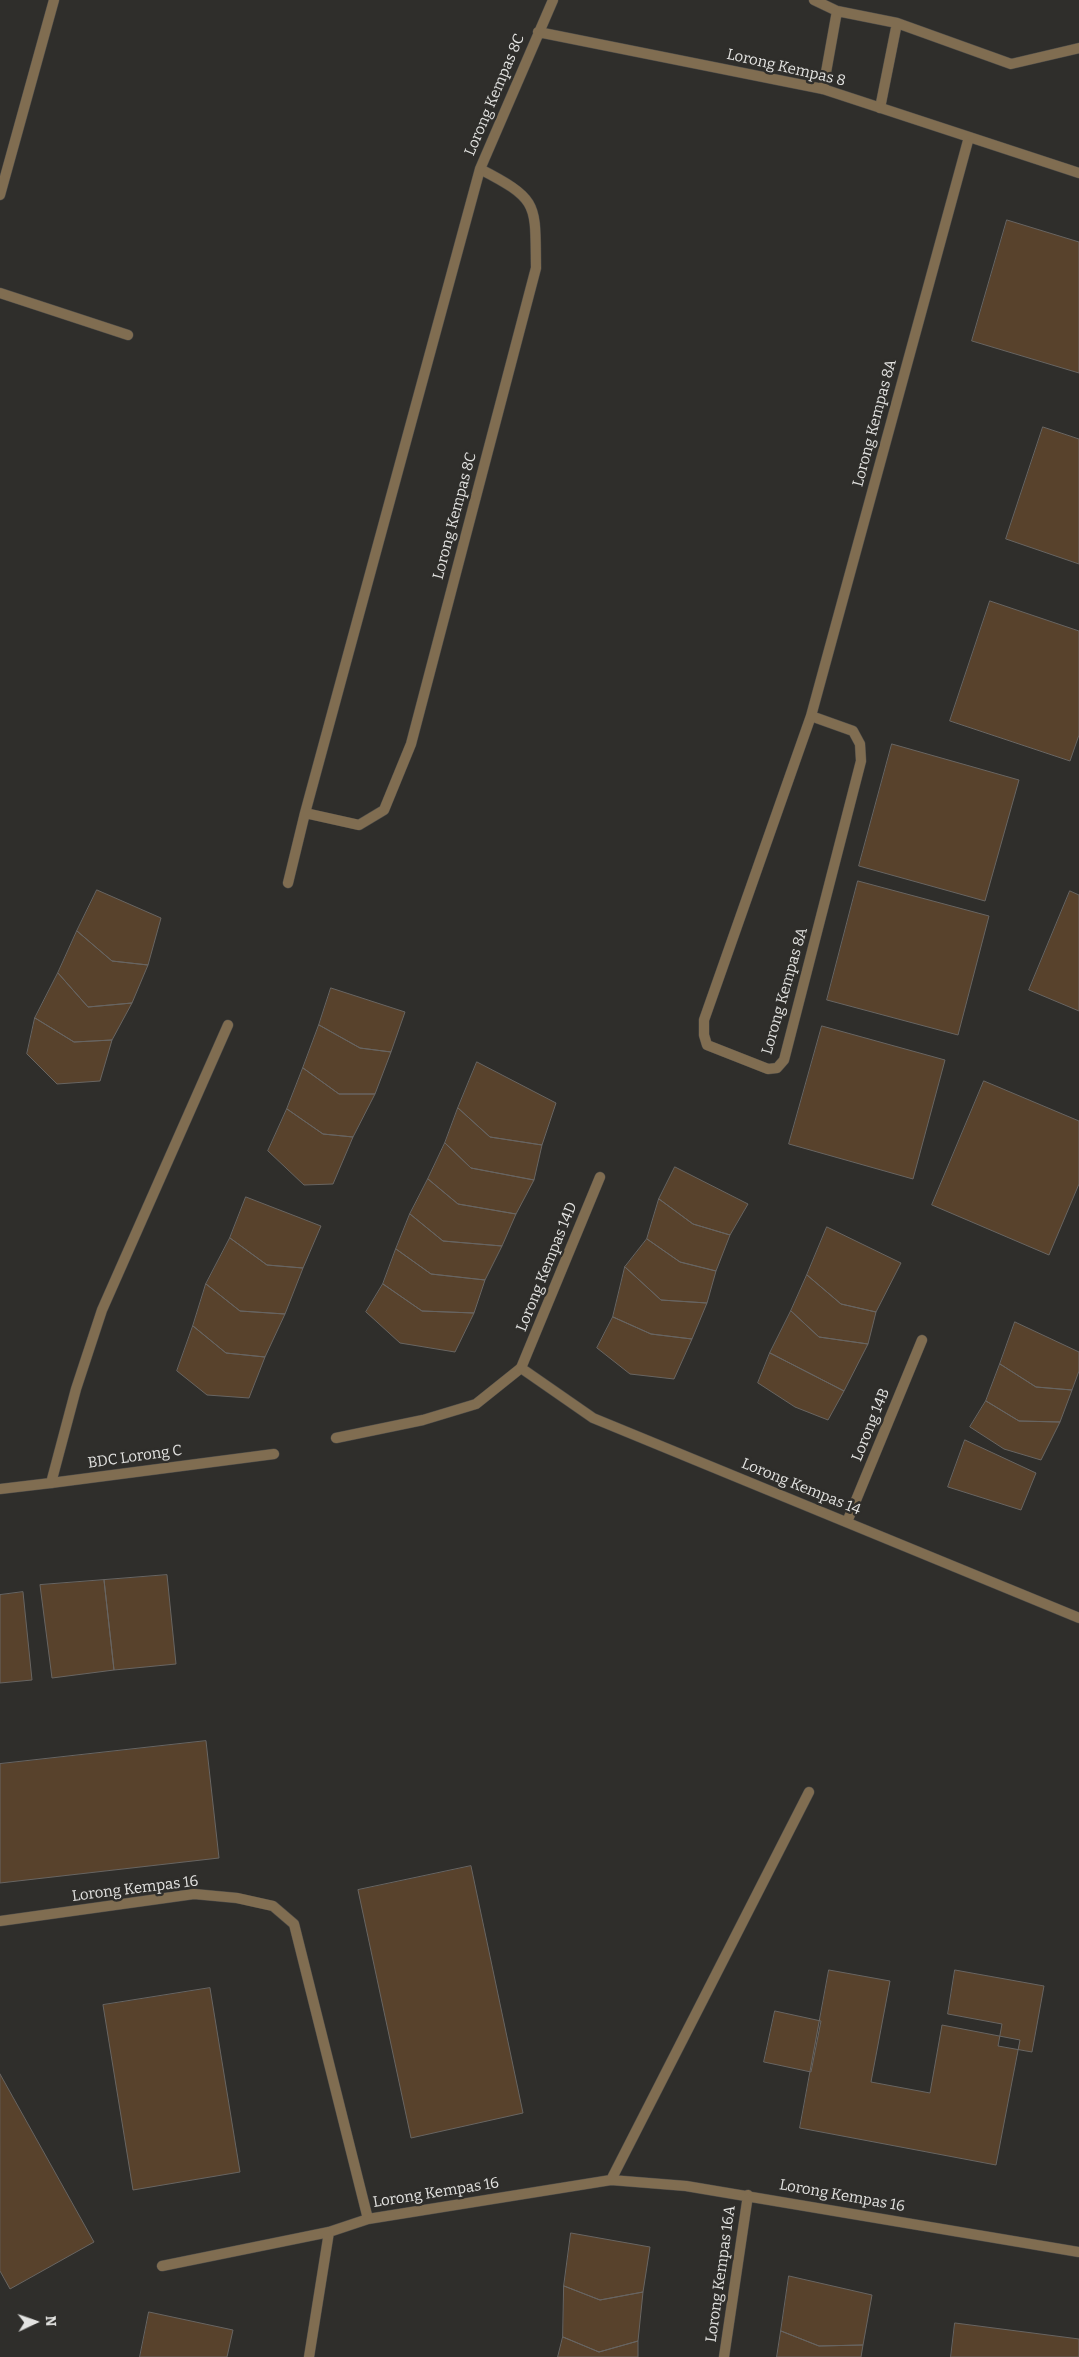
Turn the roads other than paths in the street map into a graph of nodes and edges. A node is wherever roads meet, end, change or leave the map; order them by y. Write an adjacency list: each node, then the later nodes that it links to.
1 (54, 0): 13 (street)
2 (553, 0): 6 (street, Lorong Kempas 8C)
3 (814, 0): 4 (street)
4 (837, 11): 5 (street); 8 (street)
5 (898, 23): 7 (street); 9 (street)
6 (538, 32): 8 (street, Lorong Kempas 8); 11 (street, Lorong Kempas 8C)
7 (1079, 48)
8 (823, 89): 9 (street, Lorong Kempas 8)
9 (880, 108): 10 (street, Lorong Kempas 8)
10 (969, 137): 12 (street, Lorong Kempas 8); 16 (street, Lorong Kempas 8A)
11 (480, 169): 17 (street, Lorong Kempas 8C); 17 (street, Lorong Kempas 8C)
12 (1079, 173)
13 (0, 195)
14 (0, 294): 15 (street)
15 (128, 335)
16 (811, 716): 16 (street, Lorong Kempas 8A)
17 (305, 813): 18 (street, Lorong Kempas 8C)
18 (288, 883)
19 (228, 1025): 25 (street)
20 (600, 1177): 22 (street, Lorong Kempas 14D)
21 (922, 1340): 27 (street, Lorong 14B)
22 (521, 1368): 23 (street); 27 (street, Lorong Kempas 14)
23 (336, 1438)
24 (274, 1454): 25 (street, BDC Lorong C)
25 (52, 1483): 26 (street, BDC Lorong C)
26 (0, 1489)
27 (848, 1522): 28 (street, Lorong Kempas 14)
28 (1079, 1618)
29 (809, 1792): 31 (street)
30 (0, 1921): 33 (street, Lorong Kempas 16)
31 (611, 2180): 32 (street, Lorong Kempas 16); 33 (street, Lorong Kempas 16)
32 (748, 2195): 35 (street, Lorong Kempas 16); 38 (street, Lorong Kempas 16A)
33 (368, 2218): 34 (street)
34 (329, 2232): 36 (street); 37 (street)
35 (1079, 2252)
36 (162, 2266)
37 (309, 2357)
38 (724, 2357)

